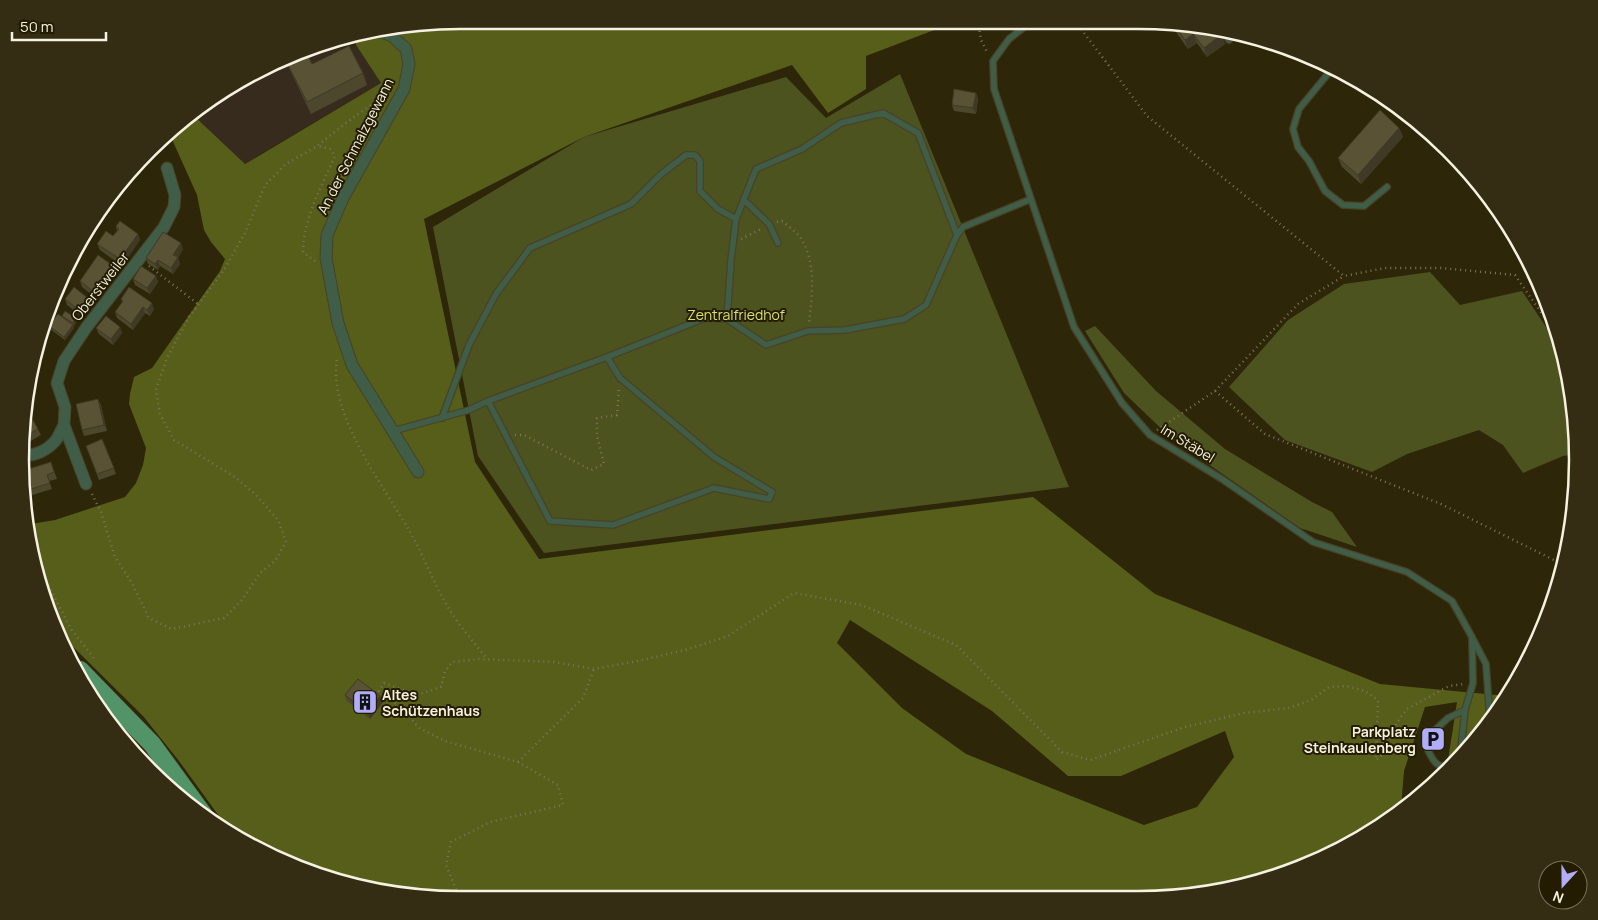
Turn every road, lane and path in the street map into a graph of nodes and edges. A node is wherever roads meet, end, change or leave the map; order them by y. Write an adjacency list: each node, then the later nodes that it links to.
1 (979, 29): 5 (path)
2 (1022, 29): 5 (lane)
3 (1081, 29): 20 (path)
4 (389, 35): 18 (street, An der Schmalzgewann)
5 (993, 61): 11 (lane, Im Stäbel)
6 (1329, 73): 10 (lane)
7 (392, 84): 8 (path)
8 (317, 146): 18 (path); 21 (path)
9 (167, 168): 19 (street, Oberstweiler)
10 (1387, 186)
11 (1031, 199): 15 (lane); 34 (lane, Im Stäbel)
12 (744, 200): 13 (lane); 14 (lane); 15 (lane)
13 (736, 218): 17 (lane); 30 (lane)
14 (770, 224): 16 (lane); 17 (path); 24 (path)
15 (957, 235): 24 (lane)
16 (778, 243)
17 (733, 244): 22 (lane)
18 (326, 258): 25 (street, An der Schmalzgewann)
19 (140, 259): 21 (path); 31 (street, Oberstweiler)
20 (1344, 276): 23 (path); 28 (path)
21 (198, 304): 37 (path)
22 (727, 318): 24 (lane); 26 (lane)
23 (1545, 318)
24 (808, 332)
25 (342, 334): 32 (street, An der Schmalzgewann); 41 (path)
26 (608, 357): 27 (lane); 29 (lane)
27 (620, 378): 33 (path); 33 (lane)
28 (1215, 391): 34 (path); 38 (path)
29 (488, 401): 30 (lane); 33 (lane)
30 (442, 418): 32 (lane)
31 (64, 425): 35 (street); 37 (street, Oberstweiler)
32 (393, 432): 36 (street, An der Schmalzgewann)
33 (506, 435)
34 (1150, 435): 40 (lane, Im Stäbel)
35 (29, 456)
36 (418, 472)
37 (86, 484)
38 (1557, 562)
39 (46, 580): 42 (path)
40 (1472, 637): 44 (lane, Im Stäbel); 46 (lane)
41 (487, 660): 43 (path); 48 (path)
42 (87, 668): 50 (main road)
43 (594, 669): 44 (path); 48 (path)
44 (1473, 683): 45 (lane, Im Stäbel)
45 (1466, 710): 47 (lane, Im Stäbel); 49 (lane)
46 (1489, 710)
47 (1462, 744)
48 (518, 762): 51 (path)
49 (1442, 766)
50 (190, 796)
51 (457, 891)

